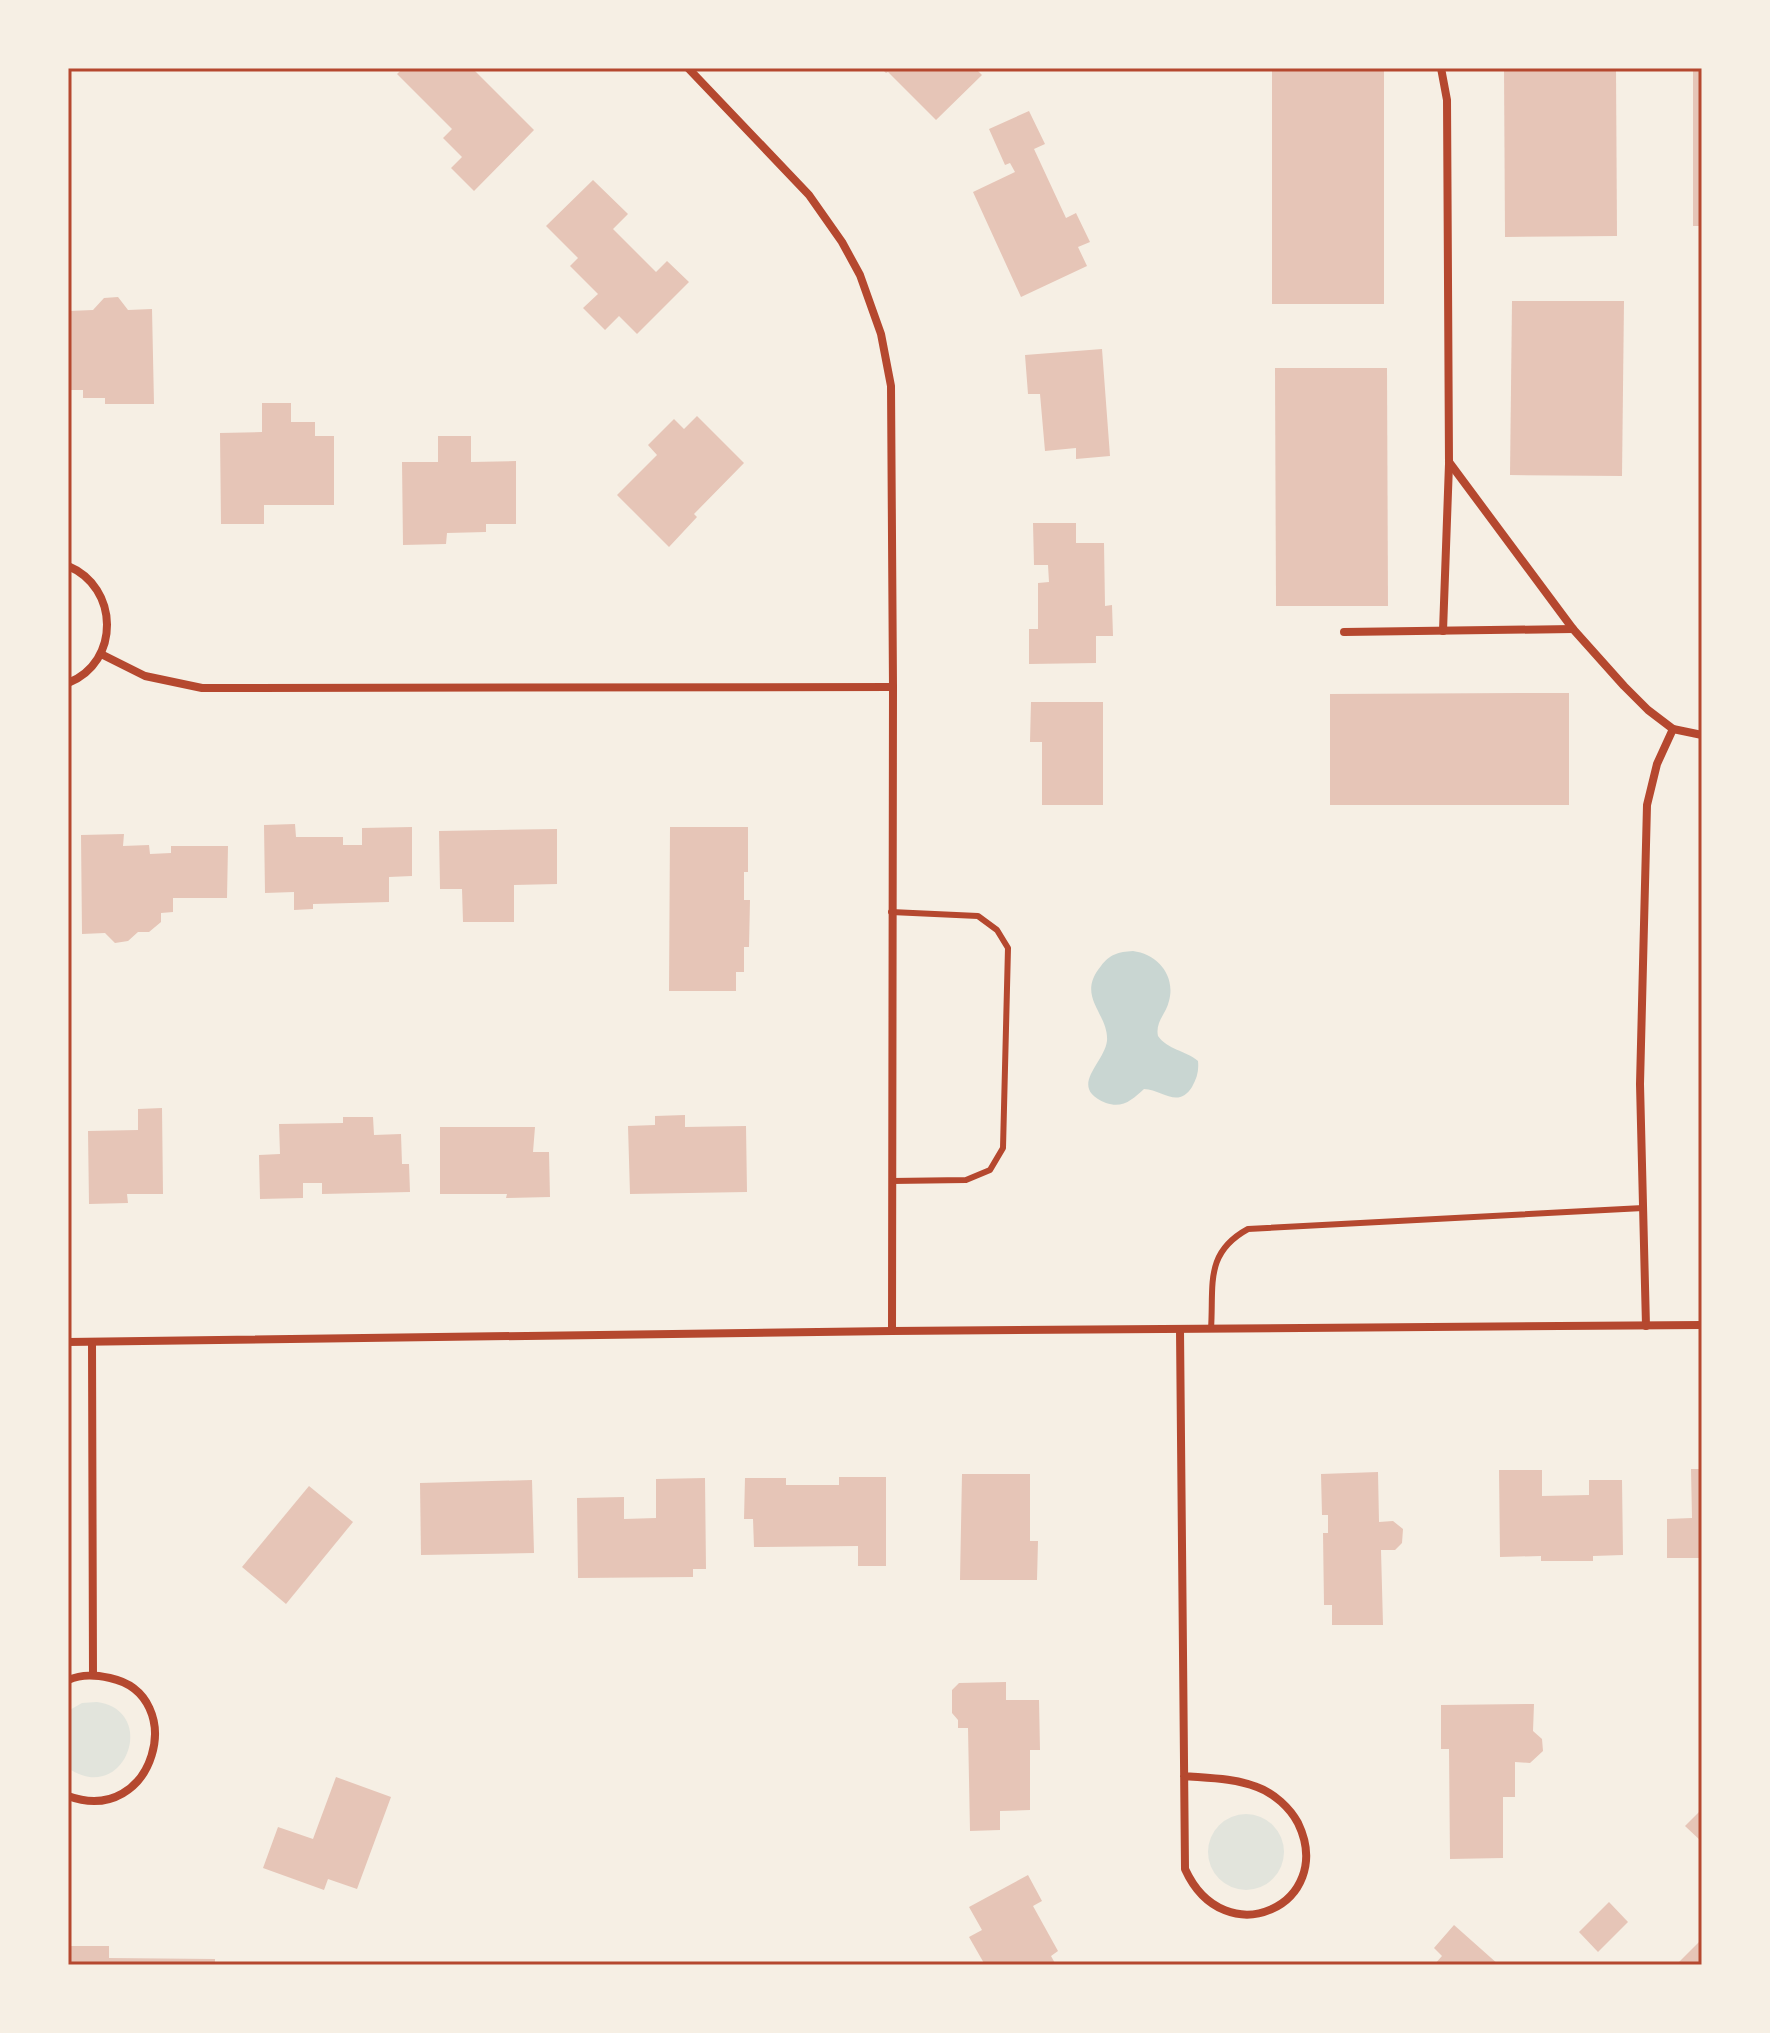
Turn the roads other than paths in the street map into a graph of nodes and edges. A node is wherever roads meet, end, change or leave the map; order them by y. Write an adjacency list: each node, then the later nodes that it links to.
1 (688, 68): 10 (street)
2 (1441, 68): 3 (street)
3 (1449, 462): 5 (street); 6 (street)
4 (68, 566): 8 (street)
5 (1573, 629): 6 (street); 11 (street)
6 (1443, 631): 7 (street)
7 (1344, 632)
8 (101, 654): 9 (street); 10 (street)
9 (68, 683)
10 (893, 687): 13 (street)
11 (1673, 729): 12 (street); 15 (street)
12 (1702, 735)
13 (891, 912): 14 (street); 14 (lane)
14 (892, 1181): 20 (street)
15 (1643, 1208): 17 (street); 18 (lane)
16 (1702, 1325): 17 (street)
17 (1646, 1326): 18 (street)
18 (1211, 1329): 19 (street)
19 (1180, 1330): 20 (street); 25 (street)
20 (892, 1331): 22 (street)
21 (68, 1342): 22 (street)
22 (92, 1342): 23 (street)
23 (93, 1674): 24 (street); 26 (street)
24 (68, 1680)
25 (1184, 1776): 25 (street)
26 (68, 1796)

